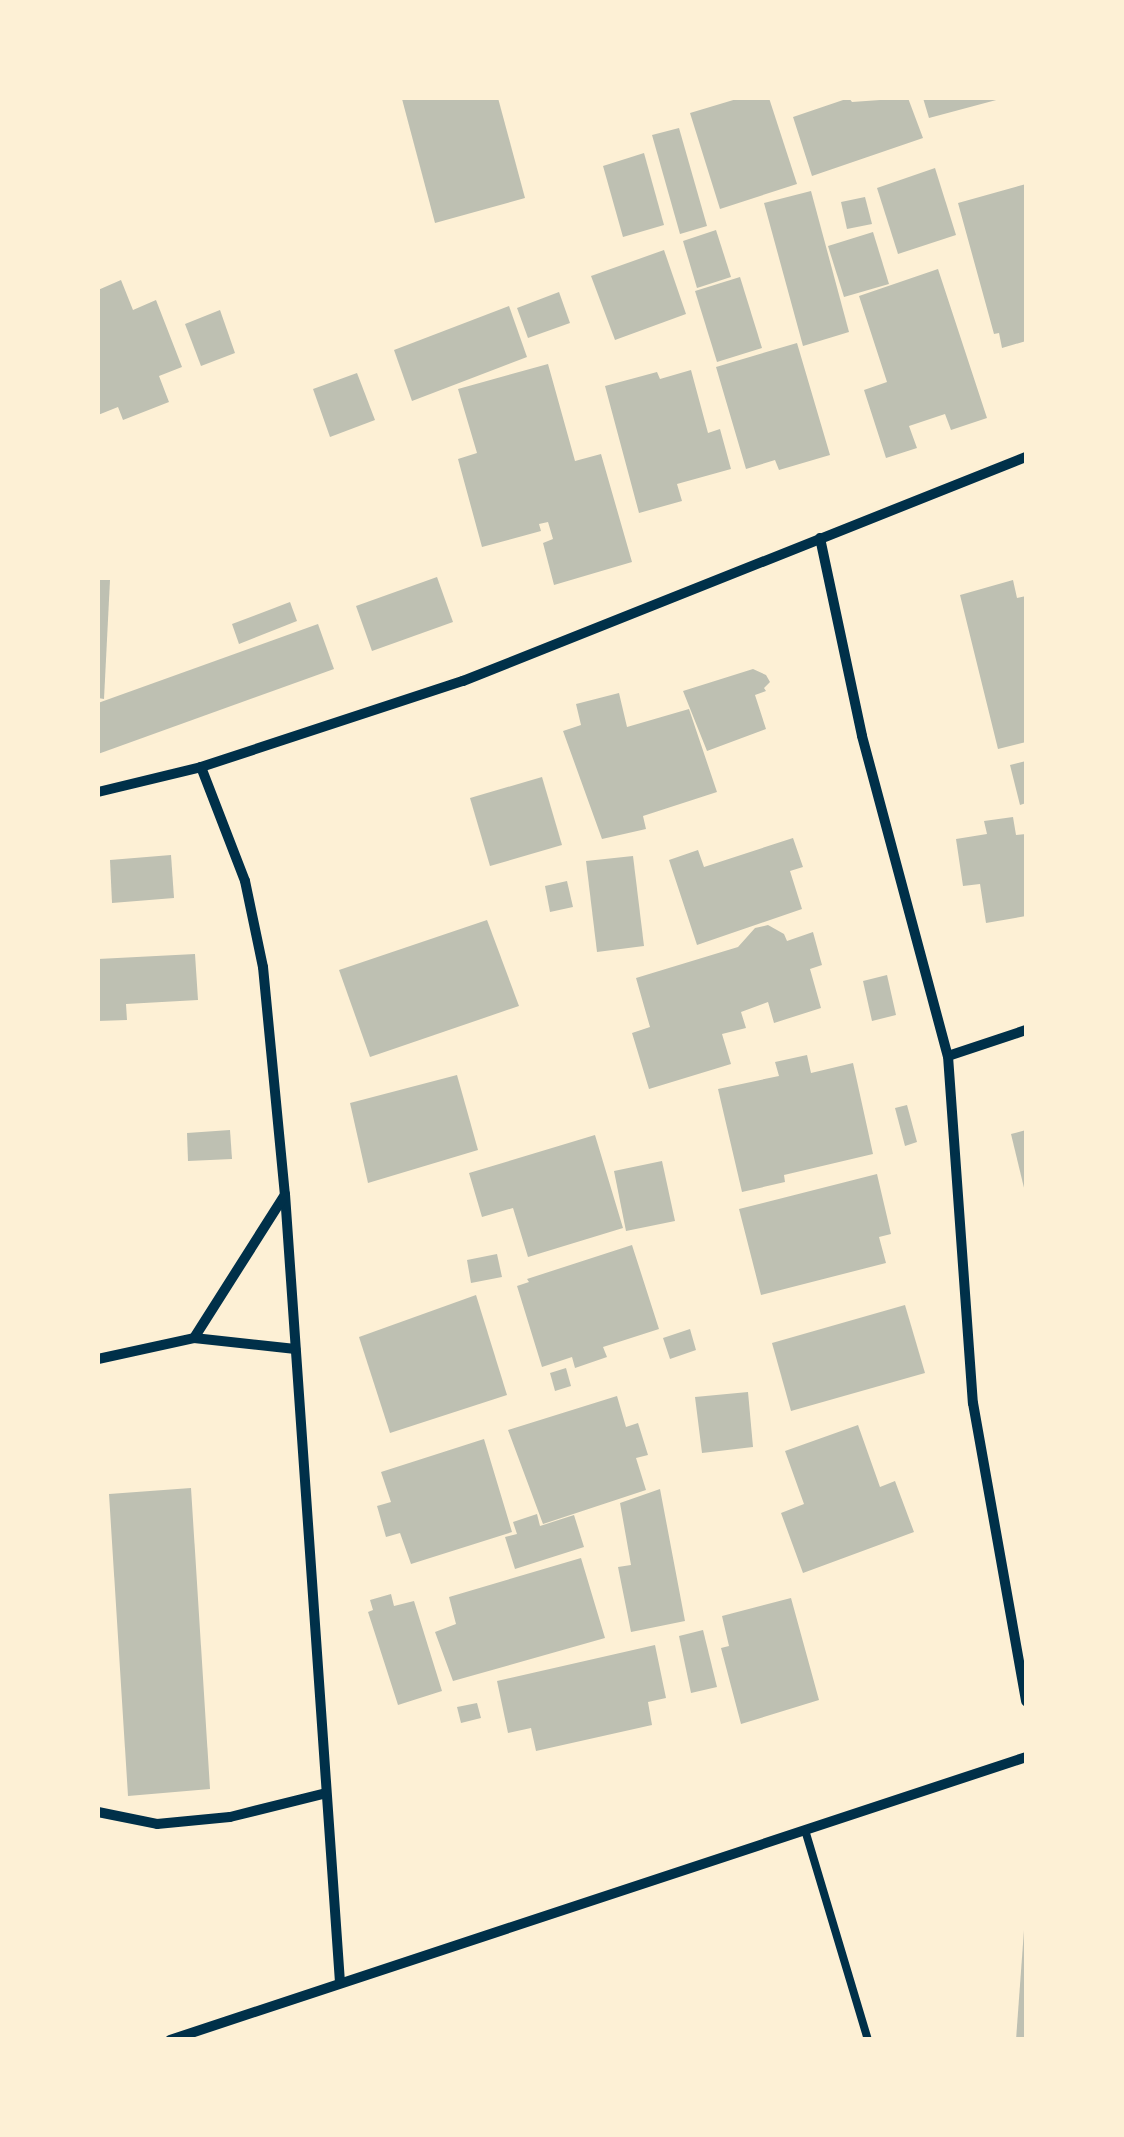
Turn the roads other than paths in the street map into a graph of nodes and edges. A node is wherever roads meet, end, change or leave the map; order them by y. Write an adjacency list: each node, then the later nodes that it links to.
1 (1026, 458): 2 (street)
2 (820, 538): 3 (street); 6 (street)
3 (201, 767): 4 (street); 7 (street)
4 (98, 792)
5 (1026, 1030): 6 (street)
6 (948, 1056): 11 (street)
7 (285, 1194): 8 (street); 9 (street)
8 (194, 1338): 9 (street); 10 (street)
9 (296, 1350): 13 (street)
10 (98, 1358)
11 (1026, 1701)
12 (1026, 1757): 15 (street)
13 (326, 1792): 14 (street); 16 (street)
14 (99, 1814)
15 (805, 1830): 16 (street); 18 (lane)
16 (340, 1983): 17 (street)
17 (170, 2040)
18 (868, 2040)

